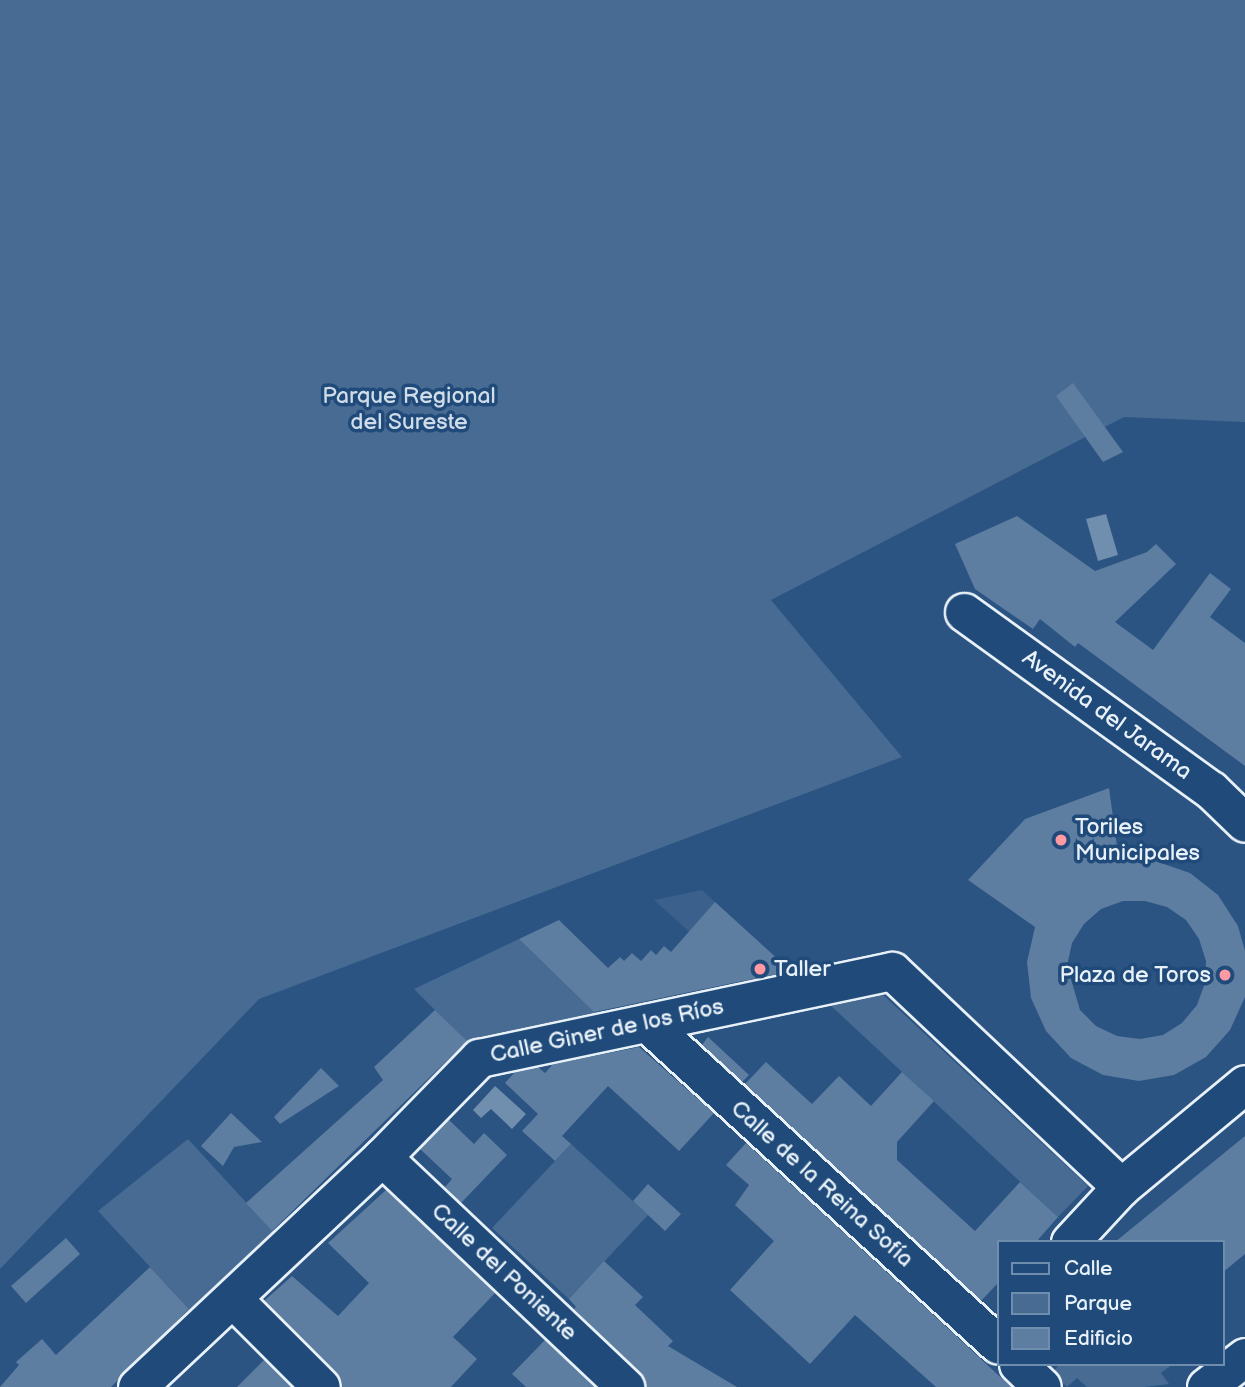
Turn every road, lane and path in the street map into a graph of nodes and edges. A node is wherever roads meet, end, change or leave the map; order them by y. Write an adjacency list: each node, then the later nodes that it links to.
1 (964, 611): 2 (street, Avenida del Jarama)
2 (1245, 823)
3 (646, 1023): 5 (street, Calle Giner de los Ríos); 6 (street, Calle Giner de los Ríos); 9 (street, Calle de la Reina Sofía)
4 (1240, 1098): 6 (street)
5 (382, 1157): 8 (street, Calle Giner de los Ríos); 14 (street, Calle del Poniente)
6 (1121, 1187): 7 (street)
7 (1072, 1240)
8 (233, 1299): 12 (street, Calle Giner de los Ríos); 13 (street)
9 (994, 1332)
10 (1245, 1357): 16 (street)
11 (1020, 1366): 15 (street)
12 (137, 1387)
13 (321, 1387)
14 (625, 1387)
15 (1042, 1387)
16 (1206, 1387)

